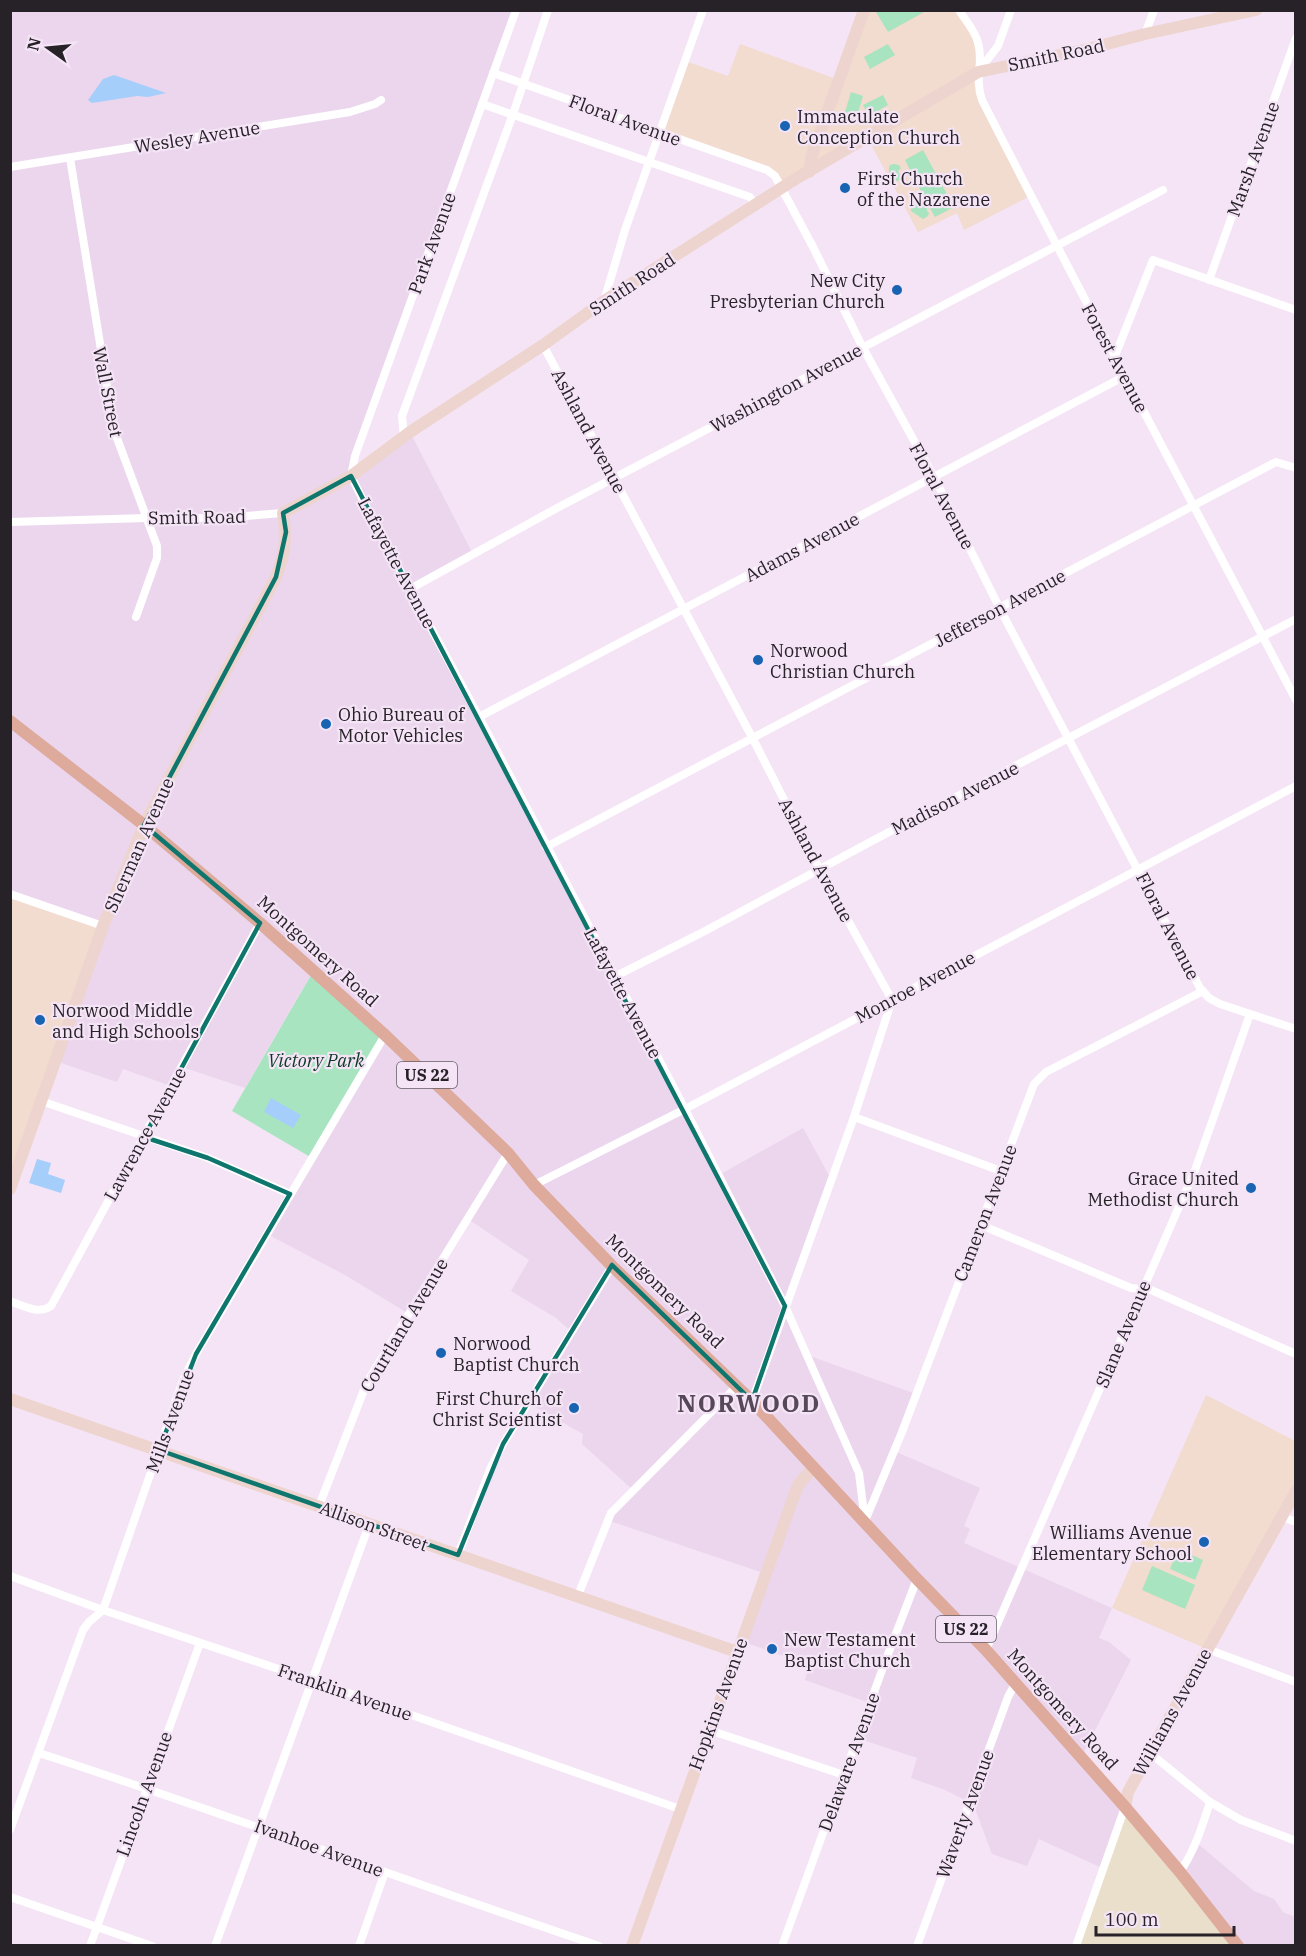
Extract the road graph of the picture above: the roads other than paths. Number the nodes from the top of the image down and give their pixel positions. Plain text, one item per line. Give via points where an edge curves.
1 (516, 10) edge
2 (548, 10) edge
3 (703, 10) edge
4 (864, 10) edge
5 (958, 10) edge
6 (1011, 10) edge
7 (1154, 10) edge
8 (1256, 10) edge
9 (1145, 34) junction
10 (1296, 38) edge
11 (978, 72) junction
12 (494, 73) junction
13 (523, 84) junction
14 (381, 100) dead end
15 (482, 104) junction
16 (513, 114) junction
17 (660, 133) junction
18 (70, 158) junction
19 (650, 162) junction
20 (10, 167) edge
21 (809, 172) junction
22 (782, 188) junction
23 (1163, 190) dead end
24 (755, 205) junction
25 (1056, 246) junction
26 (1209, 280) junction
27 (604, 301) junction
28 (1296, 310) edge
29 (543, 345) junction
30 (862, 346) junction
31 (1115, 356) junction
32 (1125, 376) junction
33 (404, 437) junction
34 (1296, 468) edge
35 (351, 476) junction
36 (934, 477) junction
37 (615, 479) junction
38 (1194, 506) junction
39 (283, 513) junction
40 (147, 518) junction
41 (10, 522) edge
42 (410, 589) junction
43 (1000, 609) junction
44 (684, 610) junction
45 (136, 617) dead end
46 (1296, 619) edge
47 (1262, 637) junction
48 (1296, 700) edge
49 (479, 717) junction
50 (10, 721) edge
51 (1069, 739) junction
52 (753, 740) junction
53 (1296, 786) edge
54 (144, 825) junction
55 (546, 847) junction
56 (1138, 868) junction
57 (820, 870) junction
58 (10, 894) edge
59 (260, 923) junction
60 (104, 926) junction
61 (614, 977) junction
62 (1203, 992) junction
63 (892, 1000) junction
64 (1250, 1014) junction
65 (1296, 1029) edge
66 (385, 1035) junction
67 (41, 1101) junction
68 (685, 1109) junction
69 (854, 1117) junction
70 (144, 1137) junction
71 (508, 1153) junction
72 (1001, 1171) junction
73 (534, 1185) junction
74 (10, 1189) edge
75 (290, 1194) junction
76 (981, 1225) junction
77 (612, 1266) junction
78 (1141, 1290) junction
79 (10, 1301) edge
80 (785, 1306) junction
81 (1296, 1354) edge
82 (737, 1386) junction
83 (10, 1399) edge
84 (752, 1401) junction
85 (159, 1450) junction
86 (814, 1467) junction
87 (1296, 1491) edge
88 (319, 1506) junction
89 (1280, 1516) junction
90 (865, 1522) junction
91 (1296, 1522) edge
92 (369, 1525) junction
93 (458, 1555) junction
94 (10, 1576) edge
95 (917, 1579) junction
96 (577, 1598) junction
97 (102, 1610) junction
98 (200, 1643) junction
99 (1207, 1649) junction
100 (986, 1650) junction
101 (737, 1652) junction
102 (312, 1681) junction
103 (1296, 1682) edge
104 (1015, 1684) junction
105 (709, 1731) junction
106 (39, 1752) junction
107 (1150, 1753) junction
108 (844, 1775) junction
109 (146, 1788) junction
110 (1210, 1802) junction
111 (1125, 1807) junction
112 (680, 1809) junction
113 (258, 1826) junction
114 (10, 1830) edge
115 (1296, 1841) edge
116 (386, 1872) junction
117 (1180, 1872) junction
118 (10, 1897) edge
119 (97, 1927) junction
120 (90, 1946) edge
121 (152, 1946) edge
122 (215, 1946) edge
123 (359, 1946) edge
124 (599, 1946) edge
125 (632, 1946) edge
126 (782, 1946) edge
127 (917, 1946) edge
128 (1076, 1946) edge
129 (1238, 1946) edge

1 - 12 street, Park Avenue
2 - 13 street, Park Avenue
3 - 17 street
4 - 21 street
5 - 11 street, Forest Avenue via 978,41
6 - 11 street via 998,46
7 - 9 street
8 - 9 street, Smith Road
9 - 11 street, Smith Road
10 - 26 street, Marsh Avenue
11 - 21 street, Smith Road
11 - 25 street, Forest Avenue via 982,100
12 - 13 street, Floral Avenue
12 - 15 street, Park Avenue
13 - 16 street, Park Avenue
13 - 17 street, Floral Avenue
14 - 18 street, Wesley Avenue via 350,112
15 - 16 street, Floral Avenue
15 - 35 street, Park Avenue
16 - 19 street, Floral Avenue
16 - 33 street, Park Avenue via 402,416
17 - 19 street
17 - 22 street, Floral Avenue via 767,170
18 - 20 street, Wesley Avenue
18 - 40 street, Wall Street via 114,430
19 - 24 street, Floral Avenue via 750,197
19 - 27 street
21 - 22 street, Smith Road
22 - 24 street, Smith Road
22 - 30 street, Floral Avenue
23 - 25 street, Washington Avenue
24 - 27 street, Smith Road
25 - 30 street, Washington Avenue
25 - 31 street, Forest Avenue
26 - 28 street
26 - 31 street via 1154,260
27 - 29 street, Smith Road
29 - 33 street, Smith Road
29 - 37 street, Ashland Avenue
30 - 36 street, Floral Avenue
30 - 37 street, Washington Avenue
31 - 32 street, Forest Avenue
32 - 36 street, Adams Avenue
32 - 38 street, Forest Avenue
33 - 35 street, Smith Road
34 - 38 street, Jefferson Avenue via 1276,462
35 - 39 street, Smith Road
35 - 42 street, Lafayette Avenue
36 - 43 street, Floral Avenue
36 - 44 street, Adams Avenue
37 - 42 street, Washington Avenue
37 - 44 street, Ashland Avenue
38 - 43 street, Jefferson Avenue
38 - 47 street, Forest Avenue
39 - 40 street, Smith Road
39 - 54 street, Sherman Avenue via 284,558 276,577
40 - 41 street, Smith Road
40 - 45 street, Wall Street via 157,558
42 - 49 street, Lafayette Avenue
43 - 51 street, Floral Avenue
43 - 52 street, Jefferson Avenue
44 - 49 street, Adams Avenue
44 - 52 street, Ashland Avenue
46 - 47 street, Madison Avenue
47 - 48 street, Forest Avenue
47 - 51 street, Madison Avenue
49 - 55 street, Lafayette Avenue
50 - 54 main road, Montgomery Road / US 22
51 - 56 street, Floral Avenue
51 - 57 street, Madison Avenue
52 - 55 street, Jefferson Avenue
52 - 57 street, Ashland Avenue
53 - 56 street, Monroe Avenue
54 - 59 main road, Montgomery Road / US 22
54 - 60 street, Sherman Avenue
55 - 61 street, Lafayette Avenue
56 - 62 street, Floral Avenue
56 - 63 street, Monroe Avenue
57 - 61 street, Madison Avenue
57 - 63 street, Ashland Avenue
58 - 60 street
59 - 66 main road, Montgomery Road / US 22
59 - 70 street, Lawrence Avenue
60 - 67 street, Sherman Avenue
61 - 68 street, Lafayette Avenue
62 - 64 street, Floral Avenue via 1220,1004
62 - 72 street, Cameron Avenue via 1039,1077
63 - 68 street, Monroe Avenue
63 - 69 street
64 - 65 street, Floral Avenue
64 - 78 street, Slane Avenue via 1194,1170
66 - 71 main road, Montgomery Road / US 22
66 - 75 street, Mills Avenue
67 - 70 street
67 - 74 street, Sherman Avenue
68 - 73 street, Monroe Avenue
68 - 80 street, Lafayette Avenue
69 - 72 street
69 - 80 street
70 - 75 street via 208,1158
70 - 79 street, Lawrence Avenue via 51,1306 39,1311
71 - 73 main road, Montgomery Road / US 22
71 - 88 street, Courtland Avenue via 367,1383
72 - 76 street, Cameron Avenue
73 - 77 main road, Montgomery Road / US 22
75 - 85 street, Mills Avenue via 196,1354
76 - 78 street
76 - 90 street, Cameron Avenue
77 - 82 main road, Montgomery Road / US 22
77 - 93 street via 503,1444
78 - 81 street via 1151,1290
78 - 100 street, Slane Avenue
80 - 84 street
80 - 90 street, Lafayette Avenue via 859,1473
82 - 84 main road, Montgomery Road / US 22
82 - 96 street via 611,1513
83 - 85 street, Allison Street
84 - 86 main road, Montgomery Road / US 22
85 - 88 street, Allison Street
85 - 97 street, Mills Avenue
86 - 90 main road, Montgomery Road / US 22
86 - 101 street, Hopkins Avenue via 798,1485
87 - 89 street, Williams Avenue
88 - 92 street, Allison Street
89 - 91 street
89 - 99 street, Williams Avenue
90 - 95 main road, Montgomery Road / US 22
92 - 93 street, Allison Street
92 - 102 street
93 - 96 street, Allison Street
94 - 97 street, Franklin Avenue
95 - 100 main road, Montgomery Road / US 22
95 - 108 street, Delaware Avenue
96 - 101 street, Allison Street
97 - 98 street, Franklin Avenue
97 - 106 street, Mills Avenue via 83,1630
98 - 102 street, Franklin Avenue
98 - 109 street, Lincoln Avenue
99 - 103 street
99 - 107 street, Williams Avenue
100 - 104 main road, Montgomery Road / US 22
101 - 105 street, Hopkins Avenue
102 - 112 street, Franklin Avenue
102 - 113 street
104 - 111 main road, Montgomery Road / US 22
104 - 127 street, Waverly Avenue
105 - 108 street
105 - 112 street, Hopkins Avenue
106 - 109 street, Ivanhoe Avenue
106 - 114 street, Mills Avenue
107 - 110 street
107 - 111 street, Williams Avenue via 1128,1792
108 - 126 street, Delaware Avenue
109 - 113 street, Ivanhoe Avenue
109 - 119 street, Lincoln Avenue
110 - 115 street via 1241,1820
110 - 117 street via 1197,1843
111 - 117 main road, Montgomery Road / US 22
111 - 128 street, Williams Avenue
112 - 125 street, Hopkins Avenue
113 - 116 street, Ivanhoe Avenue
113 - 122 street
116 - 123 street
116 - 124 street, Ivanhoe Avenue
117 - 129 main road, Montgomery Road / US 22
118 - 119 street
119 - 120 street, Lincoln Avenue
119 - 121 street

